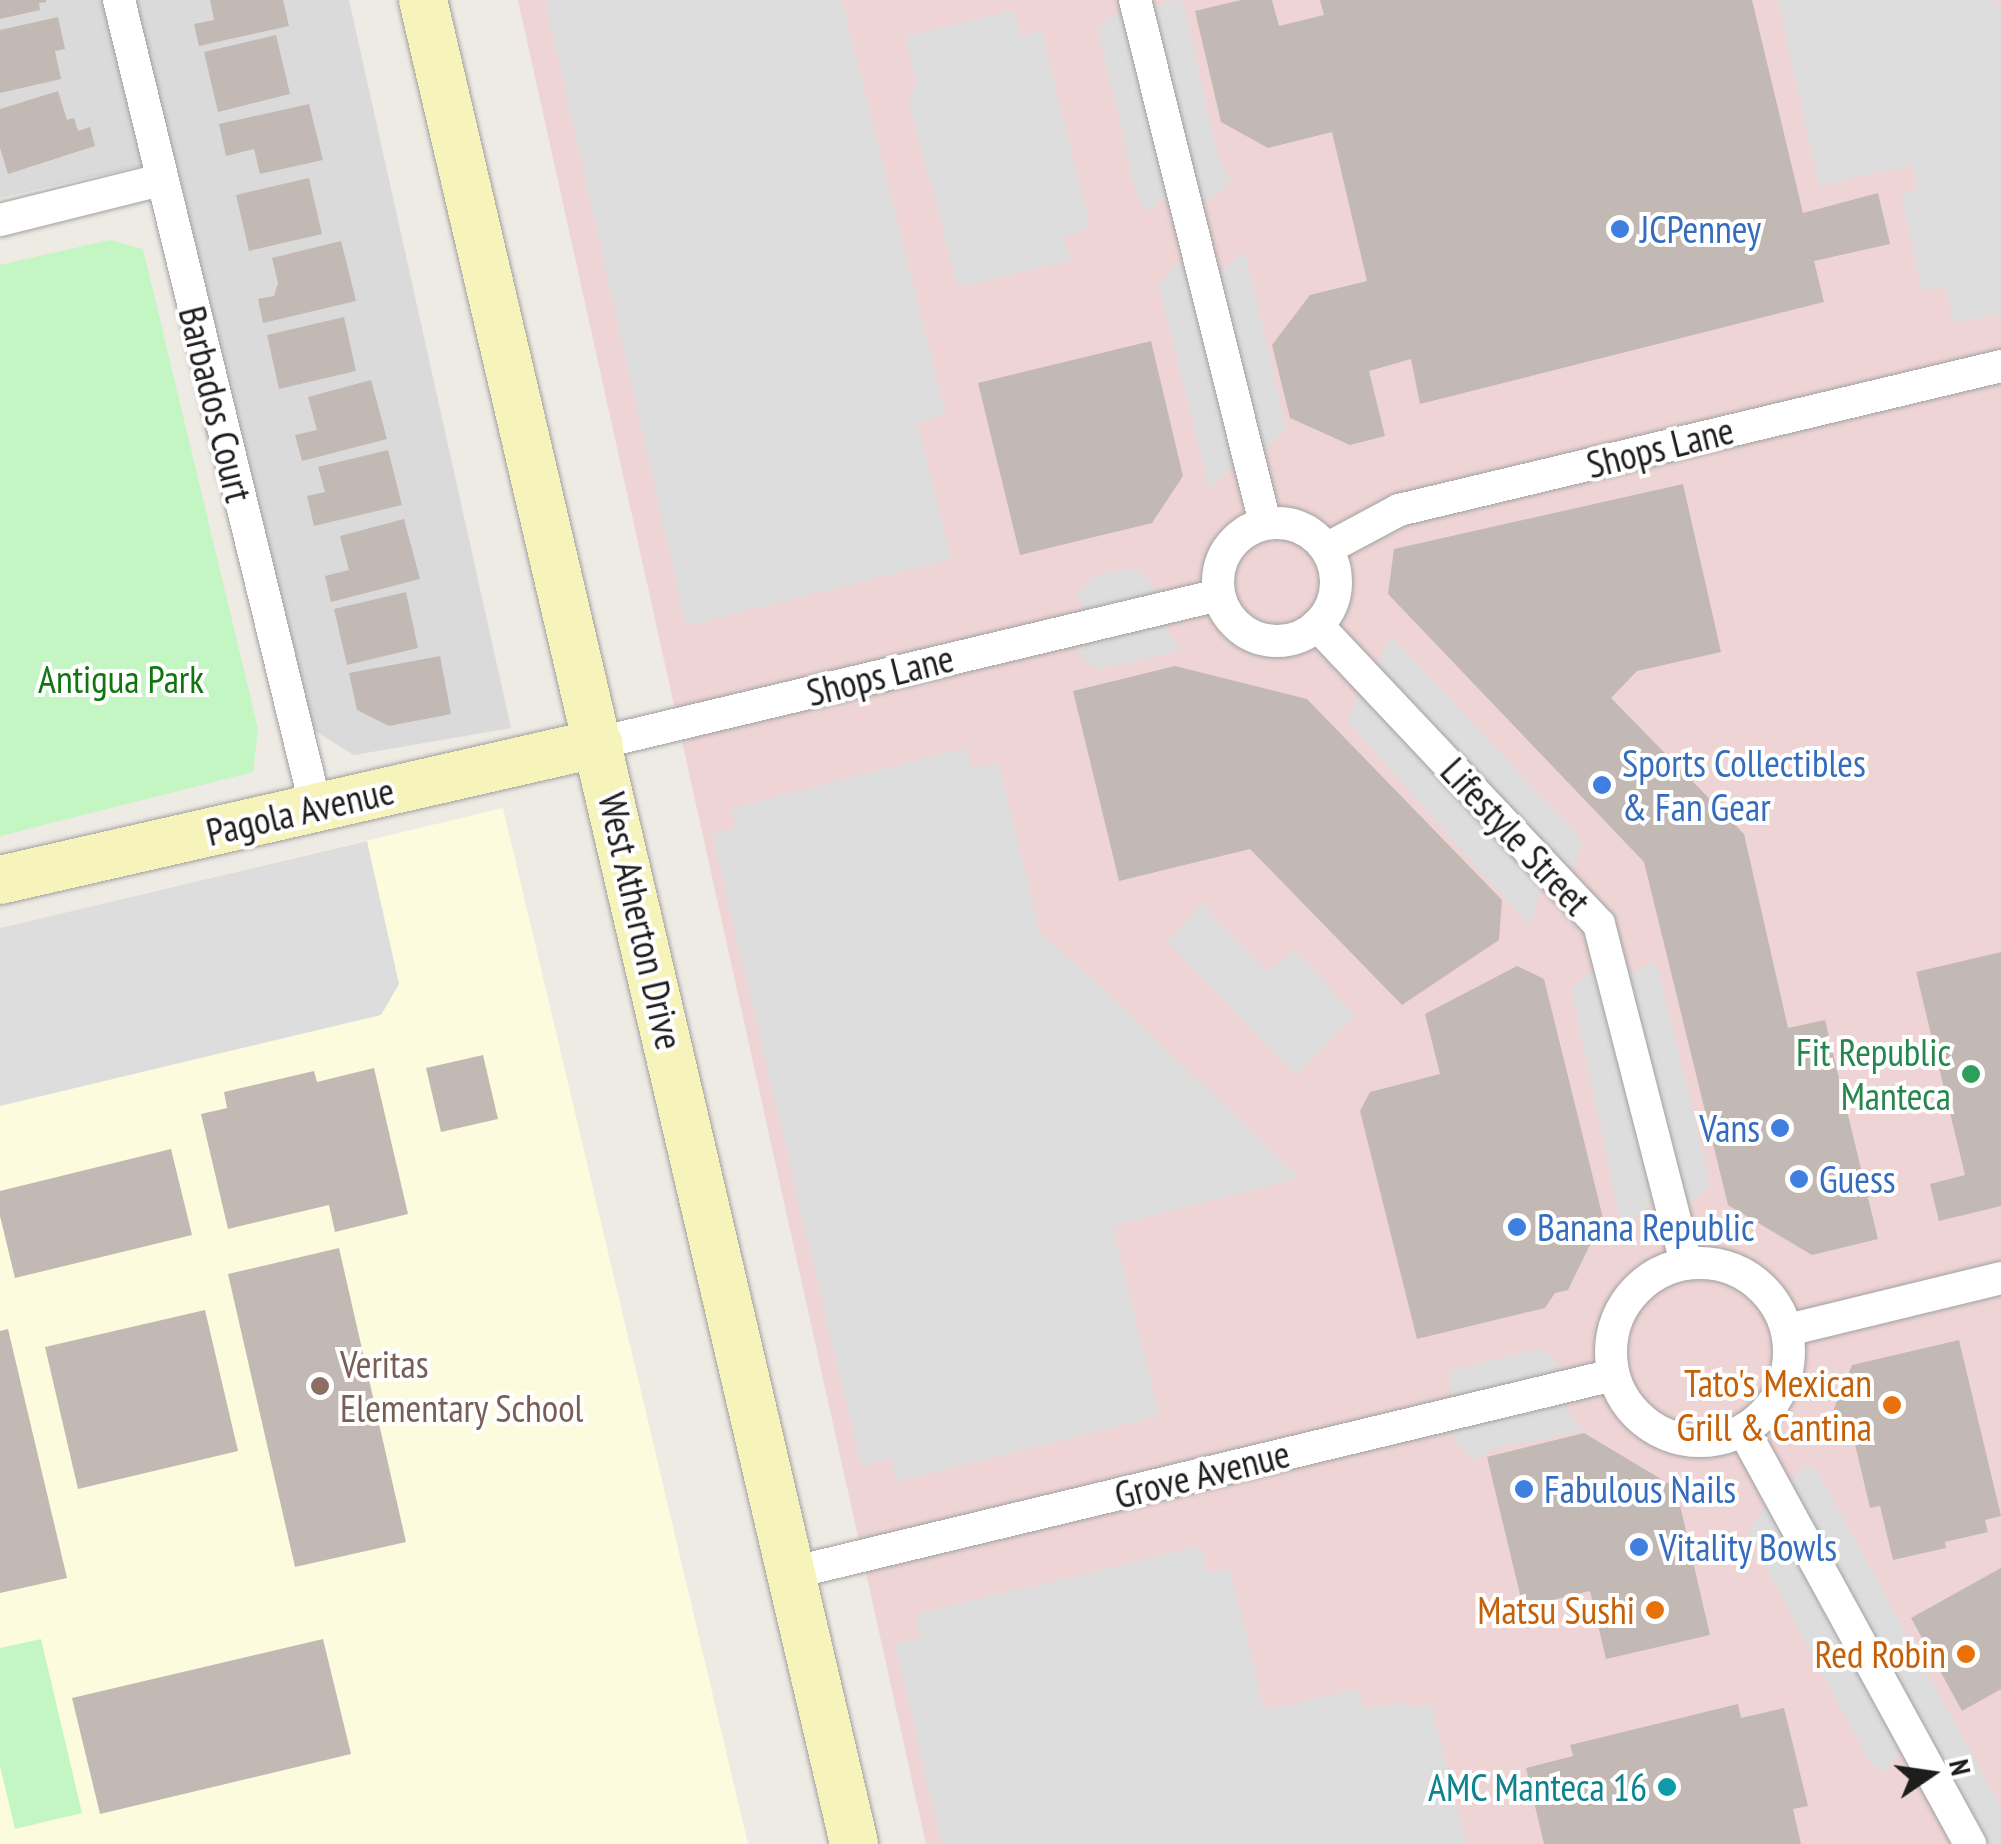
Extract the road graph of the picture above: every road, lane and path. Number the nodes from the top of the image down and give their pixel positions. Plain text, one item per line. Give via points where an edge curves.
1 (119, 0) edge
2 (423, 0) edge
3 (1135, 0) edge
4 (160, 180) junction
5 (0, 220) edge
6 (2001, 366) edge
7 (1265, 524) junction
8 (1326, 549) junction
9 (1220, 595) junction
10 (1317, 625) junction
11 (599, 742) junction
12 (316, 808) junction
13 (0, 880) edge
14 (1686, 1262) junction
15 (2001, 1278) edge
16 (1788, 1330) junction
17 (1613, 1375) junction
18 (1744, 1430) junction
19 (791, 1574) junction
20 (854, 1844) edge
21 (1970, 1844) edge

1 - 4 street, Barbados Court
2 - 11 street, West Atherton Drive
3 - 7 street
4 - 5 street
4 - 12 street, Barbados Court
6 - 8 street, Shops Lane via 1399,510
7 - 8 street via 1294,524
7 - 9 street via 1242,532 1229,546 1220,562
8 - 10 street via 1337,579 1334,599
9 - 10 street via 1228,616 1258,638 1294,639
9 - 11 street, Shops Lane
10 - 14 street, Lifestyle Street via 1599,924
11 - 12 street, Pagola Avenue
11 - 19 street, West Atherton Drive
12 - 13 street, Pagola Avenue
14 - 16 street via 1725,1264 1753,1278
14 - 17 street via 1656,1272 1628,1298 1614,1326
15 - 16 street
16 - 18 street via 1786,1380 1769,1411
17 - 18 street via 1626,1404 1671,1437 1702,1442
17 - 19 street, Grove Avenue
18 - 21 street
19 - 20 street, West Atherton Drive

